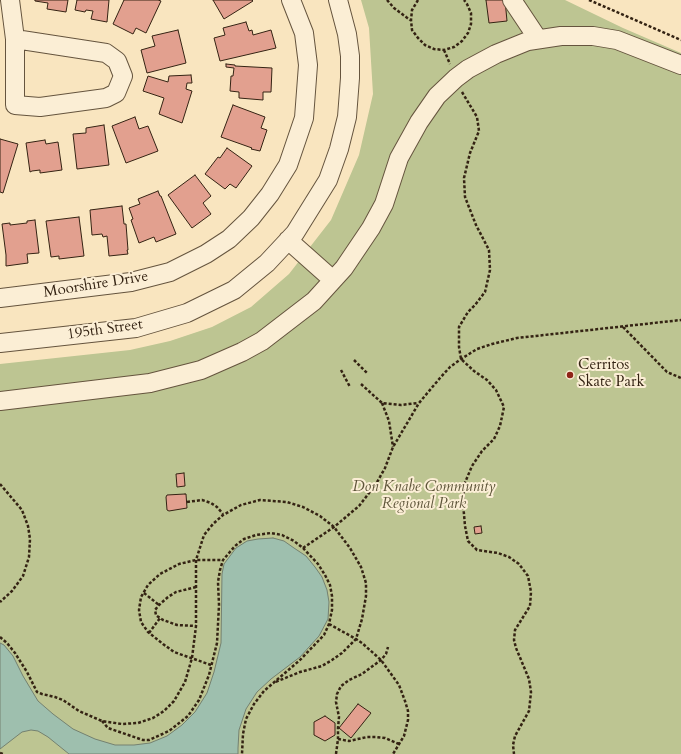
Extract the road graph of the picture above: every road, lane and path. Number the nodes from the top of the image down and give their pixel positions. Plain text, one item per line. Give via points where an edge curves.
1 (10, 0) edge
2 (291, 0) edge
3 (338, 0) edge
4 (386, 0) edge
5 (418, 0) edge
6 (464, 0) edge
7 (512, 0) edge
8 (589, 0) edge
9 (410, 20) junction
10 (15, 38) junction
11 (538, 39) junction
12 (681, 40) edge
13 (444, 50) junction
14 (681, 66) edge
15 (456, 78) junction
16 (288, 240) junction
17 (333, 280) junction
18 (0, 298) edge
19 (681, 320) edge
20 (623, 327) junction
21 (0, 343) edge
22 (461, 359) junction
23 (354, 360) dead end
24 (341, 370) dead end
25 (367, 373) dead end
26 (681, 378) edge
27 (361, 384) dead end
28 (350, 387) dead end
29 (0, 402) edge
30 (382, 403) junction
31 (419, 403) junction
32 (393, 447) junction
33 (0, 484) edge
34 (187, 502) dead end
35 (223, 515) junction
36 (334, 528) junction
37 (303, 548) junction
38 (196, 560) junction
39 (223, 560) junction
40 (196, 587) junction
41 (144, 593) junction
42 (0, 602) edge
43 (159, 605) junction
44 (160, 618) junction
45 (329, 624) junction
46 (196, 626) junction
47 (149, 633) junction
48 (0, 637) edge
49 (356, 639) junction
50 (388, 647) dead end
51 (192, 658) junction
52 (381, 660) junction
53 (211, 665) junction
54 (273, 683) junction
55 (102, 722) junction
56 (338, 739) junction
57 (399, 744) junction
58 (242, 754) edge
59 (336, 754) edge
60 (393, 754) edge
61 (514, 754) edge

1 - 10 street
2 - 18 street, Moorshire Drive via 304,33 308,65 304,118 288,165 251,218 229,239 170,272 131,282
3 - 16 street, 195th Street via 350,56 347,116 328,180
4 - 9 path
5 - 9 path
6 - 13 path via 471,13 468,33 454,47
7 - 11 street
8 - 12 path
9 - 13 path via 412,30 425,45
10 - 10 street via 15,105 40,107 106,98 116,94 123,76 117,61 106,53
11 - 14 street via 593,36 618,40
11 - 15 street via 496,54
13 - 15 path
15 - 17 street via 436,96 419,122 399,158 384,204 371,228
15 - 22 path via 477,118 479,131 464,178 465,197 489,250 490,270 485,292 459,327
16 - 17 street
16 - 21 street, 195th Street via 267,263 234,290 187,313 136,328
17 - 29 street via 314,301 262,341 201,370 150,383
19 - 20 path
20 - 22 path via 517,338 477,349
20 - 26 path via 667,372
22 - 31 path
22 - 61 path via 496,390 504,407 494,440 482,451 464,485 463,503 468,541 477,550 498,552 520,564 528,576 531,592 530,606 515,630 516,648 529,679 531,692 529,711 515,736
23 - 25 path
24 - 28 path
27 - 30 path
30 - 31 path via 401,406
30 - 32 path via 389,421
31 - 32 path
32 - 36 path via 376,484 359,506
33 - 42 path via 22,510 30,539 29,557 23,576
34 - 35 path via 202,500 211,503
35 - 36 path via 241,505 260,500 287,502 320,516
35 - 38 path via 204,535
36 - 37 path
36 - 49 path via 350,548 366,583 362,619
37 - 39 path via 282,535 256,534 234,546
37 - 45 path via 318,564 330,585 332,610
38 - 39 path
38 - 40 path
38 - 41 path via 179,564 160,574 148,585
39 - 53 path via 218,582 217,643
40 - 43 path via 176,592
40 - 46 path
41 - 43 path
41 - 47 path via 139,610 141,622
43 - 44 path via 155,610
44 - 46 path via 177,625
44 - 47 path
45 - 49 path
45 - 54 path via 324,636 313,648
46 - 51 path
47 - 51 path via 174,652
48 - 55 path via 15,653 37,692 63,700
49 - 52 path
49 - 54 path via 342,654 322,666
50 - 52 path
51 - 53 path
51 - 55 path via 185,682 164,712 138,723
52 - 56 path via 341,686 336,702 339,717
52 - 57 path via 399,686 408,711 404,736
53 - 55 path via 199,700 188,716 169,731 143,740 108,728
54 - 58 path via 254,704 246,719
56 - 57 path via 349,741 376,737
56 - 59 path
57 - 60 path

